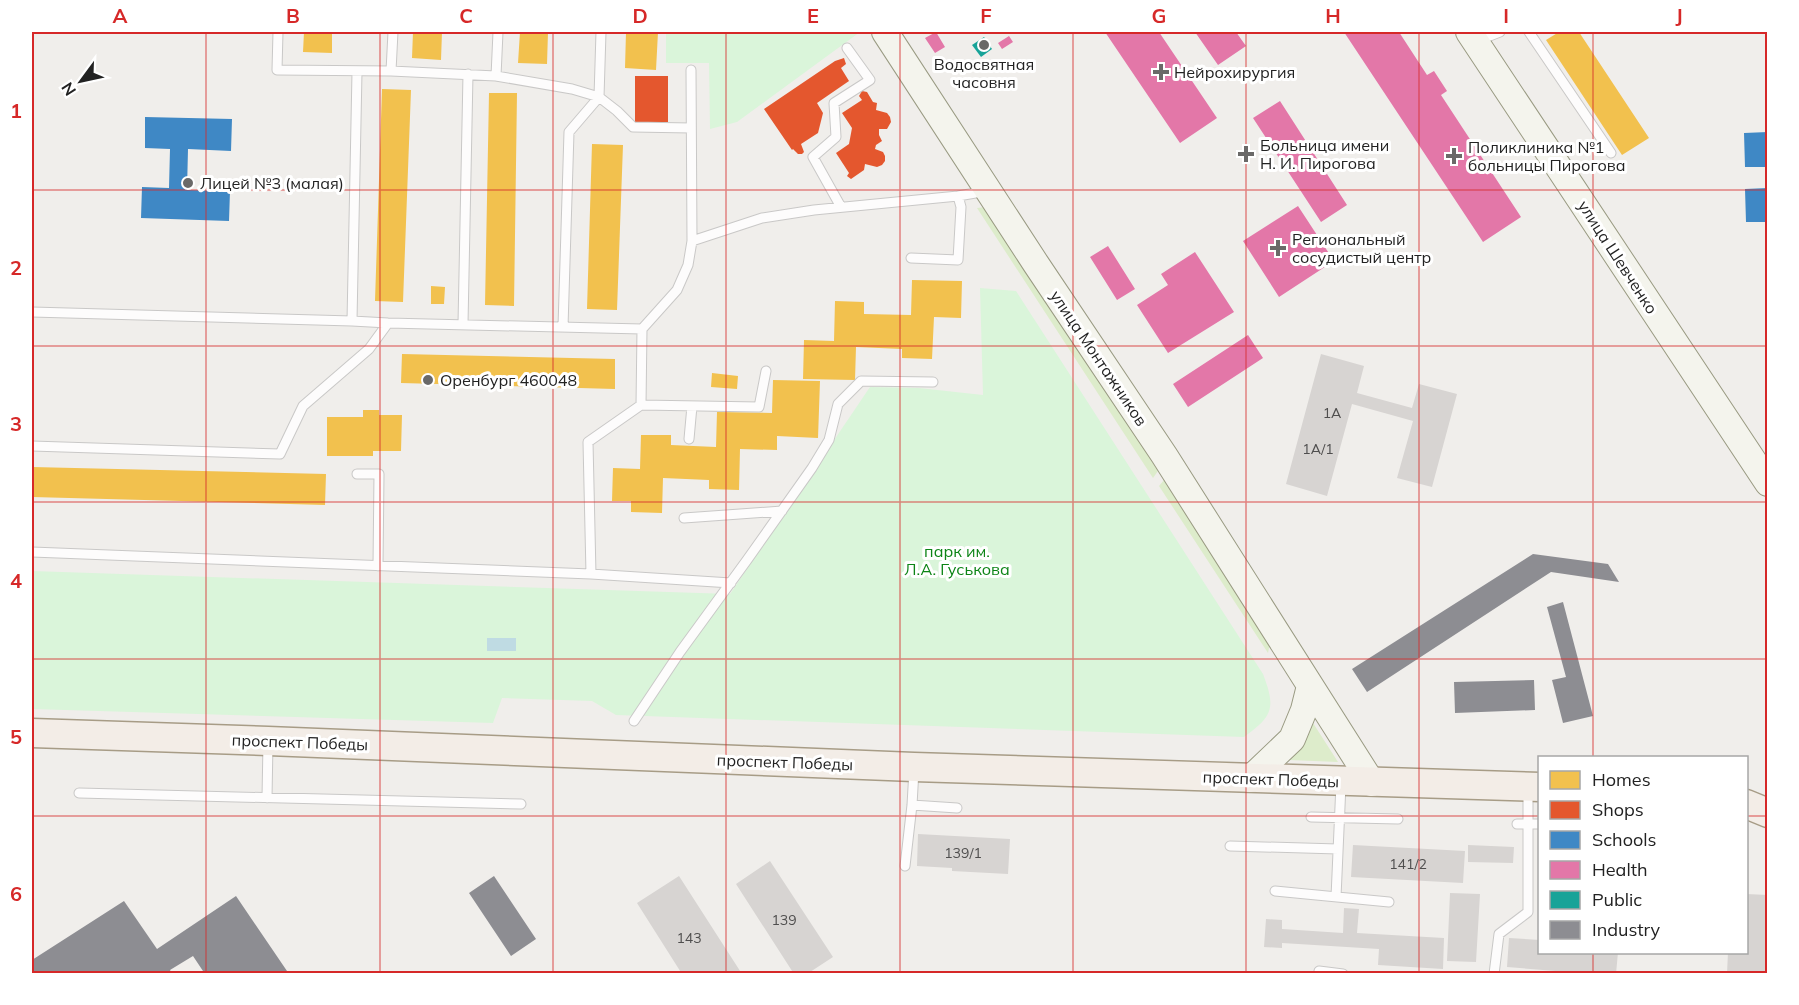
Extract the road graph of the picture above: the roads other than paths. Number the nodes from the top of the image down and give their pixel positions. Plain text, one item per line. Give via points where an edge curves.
1 (278, 32) edge
2 (393, 32) edge
3 (498, 32) edge
4 (601, 32) edge
5 (885, 32) edge
6 (1500, 32) edge
7 (1529, 32) edge
8 (1472, 37) edge
9 (848, 48) dead end
10 (691, 70) dead end
11 (392, 71) junction
12 (357, 72) junction
13 (468, 74) junction
14 (496, 76) junction
15 (599, 97) junction
16 (691, 128) junction
17 (1611, 153) dead end
18 (989, 191) junction
19 (958, 196) junction
20 (841, 207) junction
21 (692, 241) junction
22 (910, 258) dead end
23 (32, 312) edge
24 (352, 321) junction
25 (388, 323) junction
26 (463, 324) junction
27 (563, 327) junction
28 (642, 329) junction
29 (766, 371) dead end
30 (933, 382) dead end
31 (641, 405) junction
32 (692, 406) junction
33 (689, 439) dead end
34 (32, 446) edge
35 (357, 474) dead end
36 (1767, 483) edge
37 (782, 511) junction
38 (684, 518) dead end
39 (32, 552) edge
40 (378, 566) junction
41 (591, 574) junction
42 (731, 583) junction
43 (1310, 686) junction
44 (634, 721) dead end
45 (32, 733) edge
46 (268, 741) junction
47 (914, 767) junction
48 (1250, 779) junction
49 (1341, 781) junction
50 (1372, 783) junction
51 (1534, 787) edge
52 (79, 793) dead end
53 (267, 798) junction
54 (1748, 798) edge
55 (1767, 799) edge
56 (521, 804) dead end
57 (912, 805) junction
58 (1748, 805) edge
59 (957, 808) dead end
60 (1767, 813) edge
61 (1311, 817) dead end
62 (1339, 819) junction
63 (1398, 819) dead end
64 (1517, 824) dead end
65 (1528, 824) junction
66 (1538, 824) edge
67 (1230, 846) dead end
68 (1338, 849) junction
69 (904, 866) dead end
70 (1275, 891) dead end
71 (1336, 897) junction
72 (1389, 902) dead end
73 (1528, 912) junction
74 (1538, 912) edge
75 (1318, 971) dead end
76 (1343, 974) edge
77 (1494, 974) edge

1 - 12 lane via 277,70
2 - 11 lane
3 - 14 lane
4 - 15 lane
5 - 18 main road, улица Монтажников
6 - 8 lane
7 - 17 lane
8 - 36 main road, улица Шевченко
9 - 20 lane via 870,80 834,103 836,137 813,157
10 - 16 lane
11 - 12 lane
11 - 13 lane
12 - 24 lane
13 - 14 lane
13 - 26 lane
14 - 15 lane
15 - 16 lane via 633,127
15 - 27 lane via 569,132
16 - 21 lane
18 - 19 lane
18 - 43 main road, улица Монтажников via 1164,455
19 - 20 lane
19 - 22 lane via 958,260
20 - 21 lane via 762,218
21 - 28 lane via 688,266 677,290
23 - 24 lane
24 - 25 lane
25 - 26 lane
25 - 34 lane via 369,349 303,406 280,454
26 - 27 lane
27 - 28 lane
28 - 31 lane
29 - 32 lane via 759,407
30 - 37 lane via 861,381 838,404 829,440
31 - 32 lane
31 - 41 lane via 588,442
32 - 33 lane
35 - 40 lane via 379,474
37 - 38 lane
37 - 42 lane
39 - 40 lane
40 - 41 lane
41 - 42 lane
42 - 44 lane
43 - 48 main road via 1292,739
43 - 50 main road, улица Монтажников
45 - 46 main road, проспект Победы
46 - 47 main road, проспект Победы
46 - 53 lane
47 - 48 main road, проспект Победы
47 - 57 lane
48 - 49 main road, проспект Победы
49 - 50 main road, проспект Победы
49 - 62 lane
50 - 51 main road, проспект Победы
51 - 65 lane
52 - 53 lane
53 - 56 lane
54 - 55 main road
57 - 59 lane
57 - 69 lane
58 - 60 main road
61 - 62 lane
62 - 63 lane
62 - 68 lane
64 - 65 lane
65 - 66 lane
65 - 73 lane
67 - 68 lane
68 - 71 lane
70 - 71 lane
71 - 72 lane
73 - 74 lane
73 - 77 lane via 1499,934
75 - 76 lane

